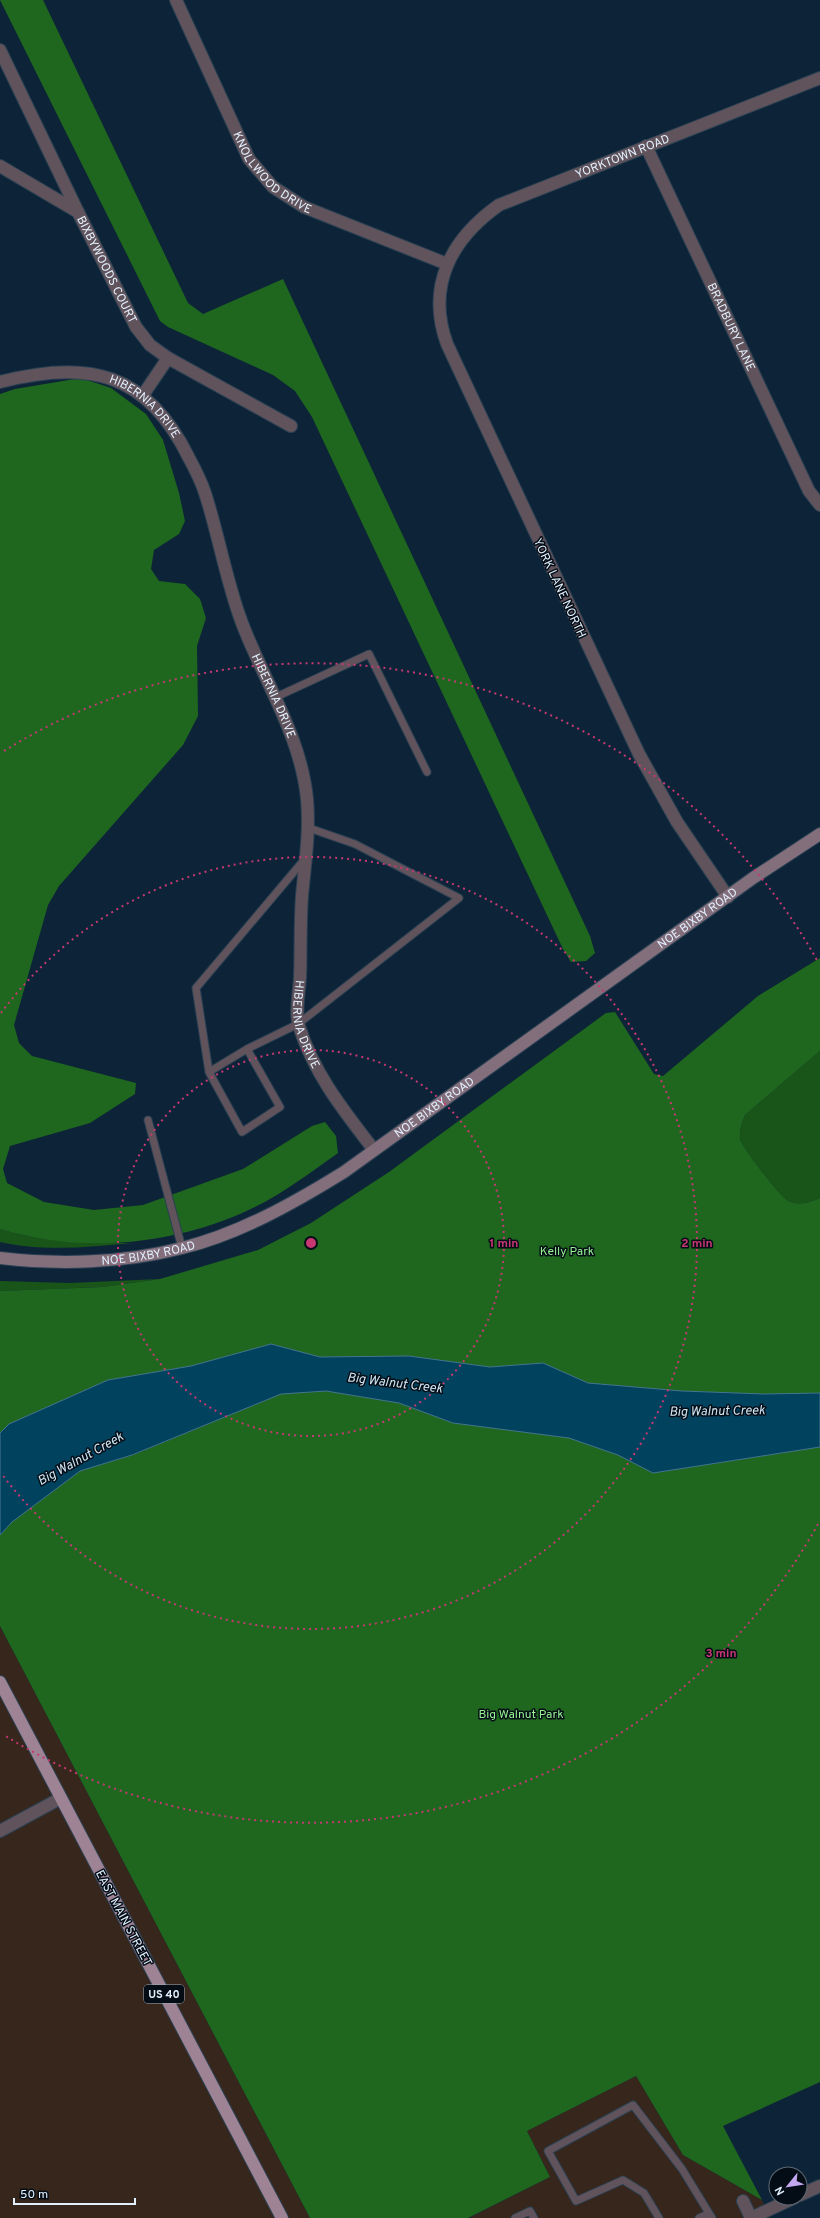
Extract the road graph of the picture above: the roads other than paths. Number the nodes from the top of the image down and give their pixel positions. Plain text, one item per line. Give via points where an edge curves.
1 (176, 0) edge
2 (0, 50) edge
3 (820, 78) edge
4 (646, 146) junction
5 (0, 166) edge
6 (78, 212) junction
7 (447, 264) junction
8 (168, 358) junction
9 (0, 382) edge
10 (143, 395) junction
11 (291, 426) dead end
12 (820, 505) edge
13 (276, 697) junction
14 (427, 772) dead end
15 (309, 828) junction
16 (820, 834) edge
17 (307, 857) junction
18 (728, 897) junction
19 (298, 1024) junction
20 (247, 1049) junction
21 (209, 1072) junction
22 (148, 1120) dead end
23 (374, 1150) junction
24 (182, 1248) junction
25 (0, 1258) edge
26 (0, 1682) edge
27 (61, 1798) junction
28 (0, 1831) edge
29 (820, 2186) edge
30 (808, 2191) edge
31 (743, 2201) dead end
32 (777, 2206) edge
33 (710, 2216) edge
34 (282, 2218) edge
35 (515, 2218) edge
36 (534, 2218) edge
37 (659, 2218) edge
38 (699, 2218) edge
39 (751, 2218) edge

1 - 7 street, KNOLLWOOD DRIVE via 249,160 273,187 304,207
2 - 6 street
3 - 4 street, YORKTOWN ROAD
4 - 7 street, YORKTOWN ROAD via 499,205 472,228
4 - 12 street, BRADBURY LANE via 809,491
5 - 6 street, BIXBYWOODS COURT
6 - 8 street, BIXBYWOODS COURT via 136,326 150,345
7 - 18 street, YORK LANE NORTH via 438,304 441,330 446,344 639,754 677,822
8 - 10 street
8 - 11 street, BIXBYWOODS COURT
9 - 10 street, HIBERNIA DRIVE via 52,372 84,372 102,375
10 - 13 street, HIBERNIA DRIVE via 157,408 182,444 205,492 242,624
13 - 14 lane via 369,654
13 - 15 street, HIBERNIA DRIVE via 302,768
15 - 17 street, HIBERNIA DRIVE
15 - 19 lane via 355,844 459,898
16 - 18 street, NOE BIXBY ROAD
17 - 19 street, HIBERNIA DRIVE via 302,896
17 - 21 lane via 196,988
18 - 23 street, NOE BIXBY ROAD
19 - 20 lane
19 - 23 street, HIBERNIA DRIVE via 324,1083
20 - 21 lane
20 - 21 lane via 280,1107 242,1132
22 - 24 lane
23 - 24 street, NOE BIXBY ROAD via 324,1184 273,1212
24 - 25 street, NOE BIXBY ROAD via 155,1254 88,1261 50,1262
26 - 27 main road, EAST MAIN STREET / US 40
27 - 28 street
27 - 34 main road, EAST MAIN STREET / US 40
29 - 30 street
31 - 39 street
32 - 39 street
33 - 37 lane via 682,2168 634,2105 548,2151 576,2201 623,2180 644,2193
33 - 38 lane
35 - 36 lane via 530,2211

